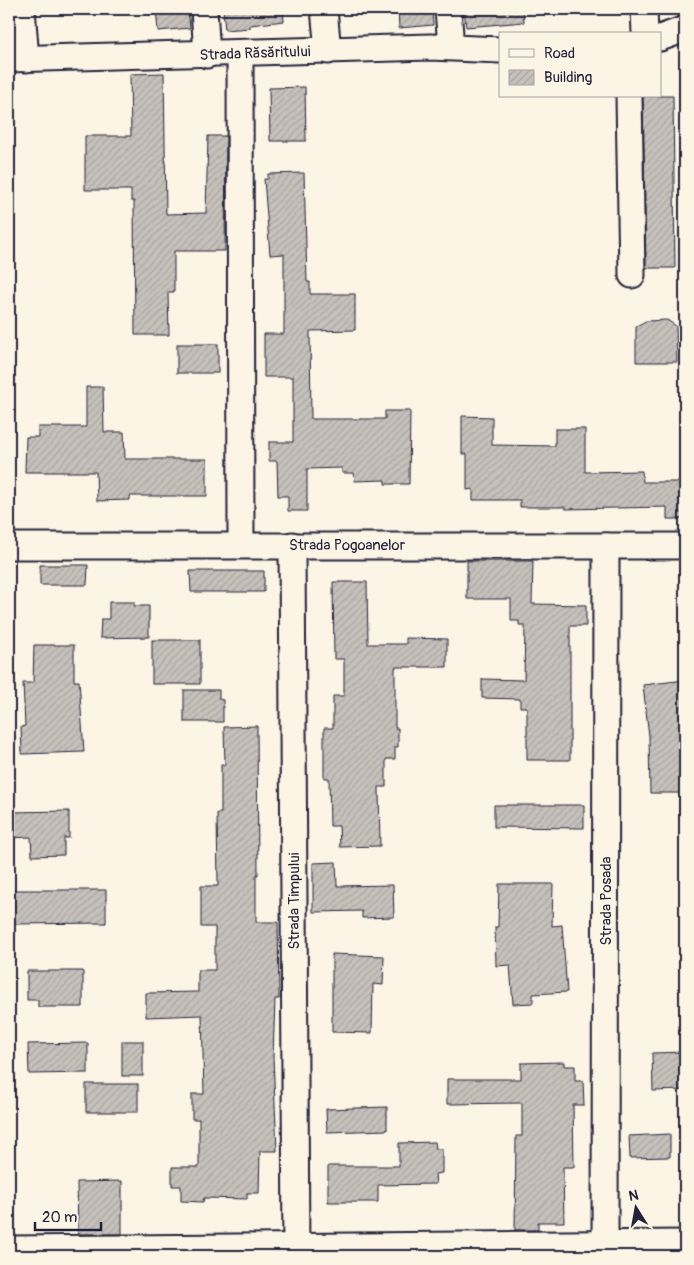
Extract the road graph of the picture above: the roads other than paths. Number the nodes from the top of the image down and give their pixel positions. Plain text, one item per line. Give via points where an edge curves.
1 (22, 9) edge
2 (204, 9) edge
3 (324, 9) edge
4 (448, 9) edge
5 (644, 9) edge
6 (685, 29) edge
7 (645, 32) edge
8 (662, 37) edge
9 (451, 47) junction
10 (328, 50) junction
11 (499, 50) edge
12 (240, 54) junction
13 (207, 55) junction
14 (17, 59) edge
15 (629, 98) edge
16 (632, 275) dead end
17 (241, 545) junction
18 (292, 545) junction
19 (9, 546) edge
20 (606, 546) junction
21 (685, 546) edge
22 (685, 1243) edge
23 (9, 1249) edge
24 (605, 1250) edge
25 (296, 1251) edge

1 - 14 street
2 - 13 street
3 - 10 street
4 - 9 street
5 - 7 street
6 - 8 street
9 - 10 street, Strada Răsăritului
9 - 11 street, Strada Răsăritului
10 - 12 street, Strada Răsăritului
12 - 13 street, Strada Răsăritului
12 - 17 street
13 - 14 street, Strada Răsăritului
15 - 16 street
17 - 18 street, Strada Pogoanelor
17 - 19 street, Strada Pogoanelor
18 - 20 street, Strada Pogoanelor
18 - 25 street, Strada Timpului
20 - 21 street, Strada Pogoanelor
20 - 24 street, Strada Posada
22 - 24 street
23 - 25 street
24 - 25 street

